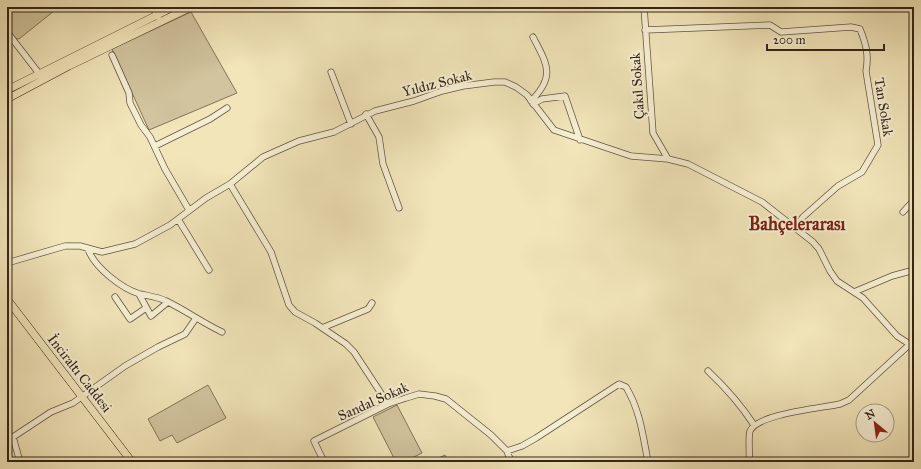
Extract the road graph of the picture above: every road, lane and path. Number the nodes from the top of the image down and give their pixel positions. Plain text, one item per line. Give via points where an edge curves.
1 (152, 7) edge
2 (173, 7) edge
3 (191, 7) edge
4 (644, 7) edge
5 (159, 18) junction
6 (645, 30) junction
7 (7, 32) edge
8 (533, 36) dead end
9 (112, 54) dead end
10 (331, 72) dead end
11 (41, 77) junction
12 (7, 90) edge
13 (7, 99) edge
14 (532, 102) junction
15 (227, 108) dead end
16 (366, 114) junction
17 (351, 124) junction
18 (580, 140) junction
19 (155, 146) junction
20 (668, 159) junction
21 (230, 184) junction
22 (914, 200) edge
23 (399, 208) dead end
24 (189, 210) junction
25 (903, 212) dead end
26 (178, 219) junction
27 (796, 227) junction
28 (88, 249) junction
29 (7, 263) edge
30 (209, 270) dead end
31 (914, 270) edge
32 (854, 292) junction
33 (139, 294) junction
34 (115, 297) dead end
35 (7, 299) edge
36 (168, 302) junction
37 (372, 303) dead end
38 (146, 308) junction
39 (196, 318) junction
40 (322, 328) junction
41 (222, 332) dead end
42 (912, 345) edge
43 (708, 371) dead end
44 (82, 397) junction
45 (388, 404) junction
46 (754, 425) junction
47 (13, 437) junction
48 (7, 444) edge
49 (507, 451) junction
50 (20, 462) edge
51 (132, 462) edge
52 (324, 462) edge
53 (511, 462) edge
54 (648, 462) edge
55 (749, 462) edge

1 - 5 street
2 - 5 main road
3 - 5 main road
4 - 6 street, Çakıl Sokak
5 - 11 main road
6 - 20 street, Çakıl Sokak via 653,133
6 - 27 street, Tan Sokak via 770,25 781,32 851,27 860,30 867,46 866,71 878,145 862,172 838,186 803,217
7 - 11 street
8 - 14 street via 546,62 547,78 542,90
9 - 19 street via 140,125
10 - 17 street
11 - 12 main road
11 - 13 main road
14 - 16 street, Yıldız Sokak via 516,87 505,82 494,82 442,91
14 - 18 street, Yıldız Sokak via 554,130
14 - 18 street via 566,96
15 - 19 street
16 - 17 street, Yıldız Sokak
16 - 23 street via 379,137 383,164
17 - 21 street, Yıldız Sokak via 334,132 299,141 263,157
18 - 20 street, Yıldız Sokak via 600,144 631,156
19 - 24 street
20 - 27 street, Yıldız Sokak via 688,164 749,195
21 - 24 street, Yıldız Sokak
21 - 40 street via 271,252 289,305 295,312
22 - 25 street
24 - 26 street, Yıldız Sokak
26 - 28 street, Yıldız Sokak via 135,244 102,252
26 - 30 street
27 - 32 street, Yıldız Sokak via 820,249 837,281
28 - 29 street, Yıldız Sokak via 73,245 65,246
28 - 33 street via 100,268
31 - 32 street
32 - 42 street, Yıldız Sokak via 870,305 897,336
33 - 36 street
33 - 38 street
34 - 38 street via 130,319
35 - 44 main road, İnciraltı Caddesi
36 - 38 street via 151,316
36 - 39 street
37 - 40 street via 368,309
39 - 41 street
39 - 44 street via 184,334 124,366
40 - 45 street via 354,352
42 - 46 street via 849,400 770,418
43 - 46 street via 743,407
44 - 47 street via 51,412
44 - 51 main road, İnciraltı Caddesi
45 - 49 street, Sandal Sokak via 419,394 446,399
45 - 52 street, Sandal Sokak via 314,441
46 - 55 street via 749,432
47 - 48 street
47 - 50 street
49 - 53 street, Sandal Sokak
49 - 54 street via 536,438 619,384 626,387 634,403 641,423

